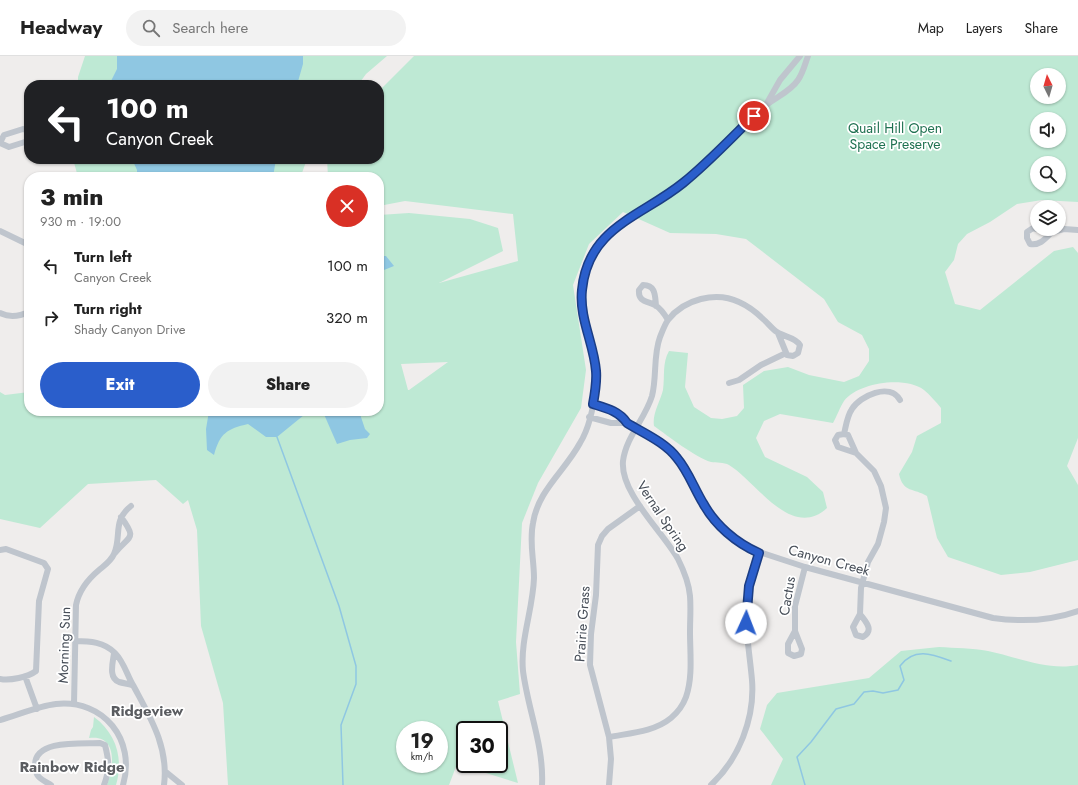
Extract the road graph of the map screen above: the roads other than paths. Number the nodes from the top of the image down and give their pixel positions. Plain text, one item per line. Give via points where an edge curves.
1 (800, 56) edge
2 (808, 56) edge
3 (765, 106) junction
4 (24, 130) edge
5 (24, 141) edge
6 (0, 143) edge
7 (1066, 229) edge
8 (1030, 230) edge
9 (1078, 230) edge
10 (0, 231) edge
11 (1047, 236) edge
12 (24, 243) edge
13 (656, 306) dead end
14 (0, 313) edge
15 (24, 314) edge
16 (668, 320) junction
17 (778, 333) junction
18 (786, 353) junction
19 (729, 383) dead end
20 (900, 400) dead end
21 (593, 404) junction
22 (616, 412) junction
23 (590, 417) junction
24 (612, 423) junction
25 (627, 423) junction
26 (636, 429) junction
27 (844, 434) junction
28 (856, 453) junction
29 (131, 506) dead end
30 (640, 506) junction
31 (120, 517) junction
32 (0, 550) edge
33 (759, 553) junction
34 (114, 554) junction
35 (805, 567) junction
36 (862, 582) junction
37 (1078, 611) edge
38 (860, 614) dead end
39 (795, 631) dead end
40 (75, 641) junction
41 (114, 652) junction
42 (25, 676) junction
43 (0, 679) edge
44 (132, 685) junction
45 (74, 704) junction
46 (36, 709) junction
47 (0, 720) edge
48 (609, 736) junction
49 (166, 772) junction
50 (51, 785) edge
51 (104, 785) edge
52 (123, 785) edge
53 (164, 785) edge
54 (182, 785) edge
55 (542, 785) edge
56 (609, 785) edge
57 (711, 785) edge

1 - 3 street via 780,80
2 - 3 street via 799,79
3 - 21 street via 684,182 615,228 595,249 588,263 582,292 582,304 596,370
4 - 6 street via 4,135
5 - 6 street via 9,147
7 - 9 street
8 - 11 street via 1027,238 1030,244 1036,245
10 - 12 street
13 - 16 street
14 - 15 street via 12,316
16 - 17 street via 688,304 717,296 747,306
16 - 26 street, Vernal Spring via 658,346 652,394 646,412
17 - 18 street
17 - 18 street via 800,345 800,351 796,355 790,356
18 - 19 street via 761,365 739,380
20 - 27 street via 893,392 886,391 859,401 852,409
21 - 22 street, Canyon Creek
21 - 23 street
22 - 24 street
22 - 25 street, Canyon Creek
23 - 24 street
23 - 55 street via 580,444 541,498 531,532 534,577 525,636 523,671 542,758
24 - 25 street
25 - 26 street, Canyon Creek
26 - 30 street, Vernal Spring via 623,463 626,483
26 - 33 street, Canyon Creek via 677,457 714,520 737,541
27 - 28 street via 848,435
27 - 28 street via 838,435 835,444 838,448
28 - 36 street via 868,463 878,479 886,508 878,544 868,562
29 - 31 street
30 - 48 street, Prairie Grass via 608,529 598,545 590,665
30 - 48 street, Vernal Spring via 678,559 686,576 690,596 690,680 686,698 672,718 660,726 646,730
31 - 34 street
31 - 34 street, Morning Sun via 130,533 129,539
32 - 42 street via 6,549 44,562 48,569 39,601 38,667 34,673
33 - 35 street, Canyon Creek
33 - 57 street via 749,586 746,613 752,681 750,715 744,736 732,759
34 - 40 street, Morning Sun via 81,588 76,605
35 - 36 street, Canyon Creek
35 - 39 street, Cactus via 795,606
36 - 37 street, Canyon Creek via 1012,621 1057,618
36 - 38 street
40 - 41 street via 93,641
40 - 45 street, Morning Sun
41 - 44 street via 121,659
41 - 44 street via 113,676 119,682
42 - 43 street
42 - 46 street
44 - 49 street via 160,739
45 - 46 street via 56,704
45 - 52 street via 94,710 103,716 122,740 127,773
46 - 47 street
48 - 56 street, Prairie Grass
49 - 53 street
49 - 54 street
50 - 51 street via 35,772 35,761 42,750 55,745 100,743 105,745 108,756 109,772

